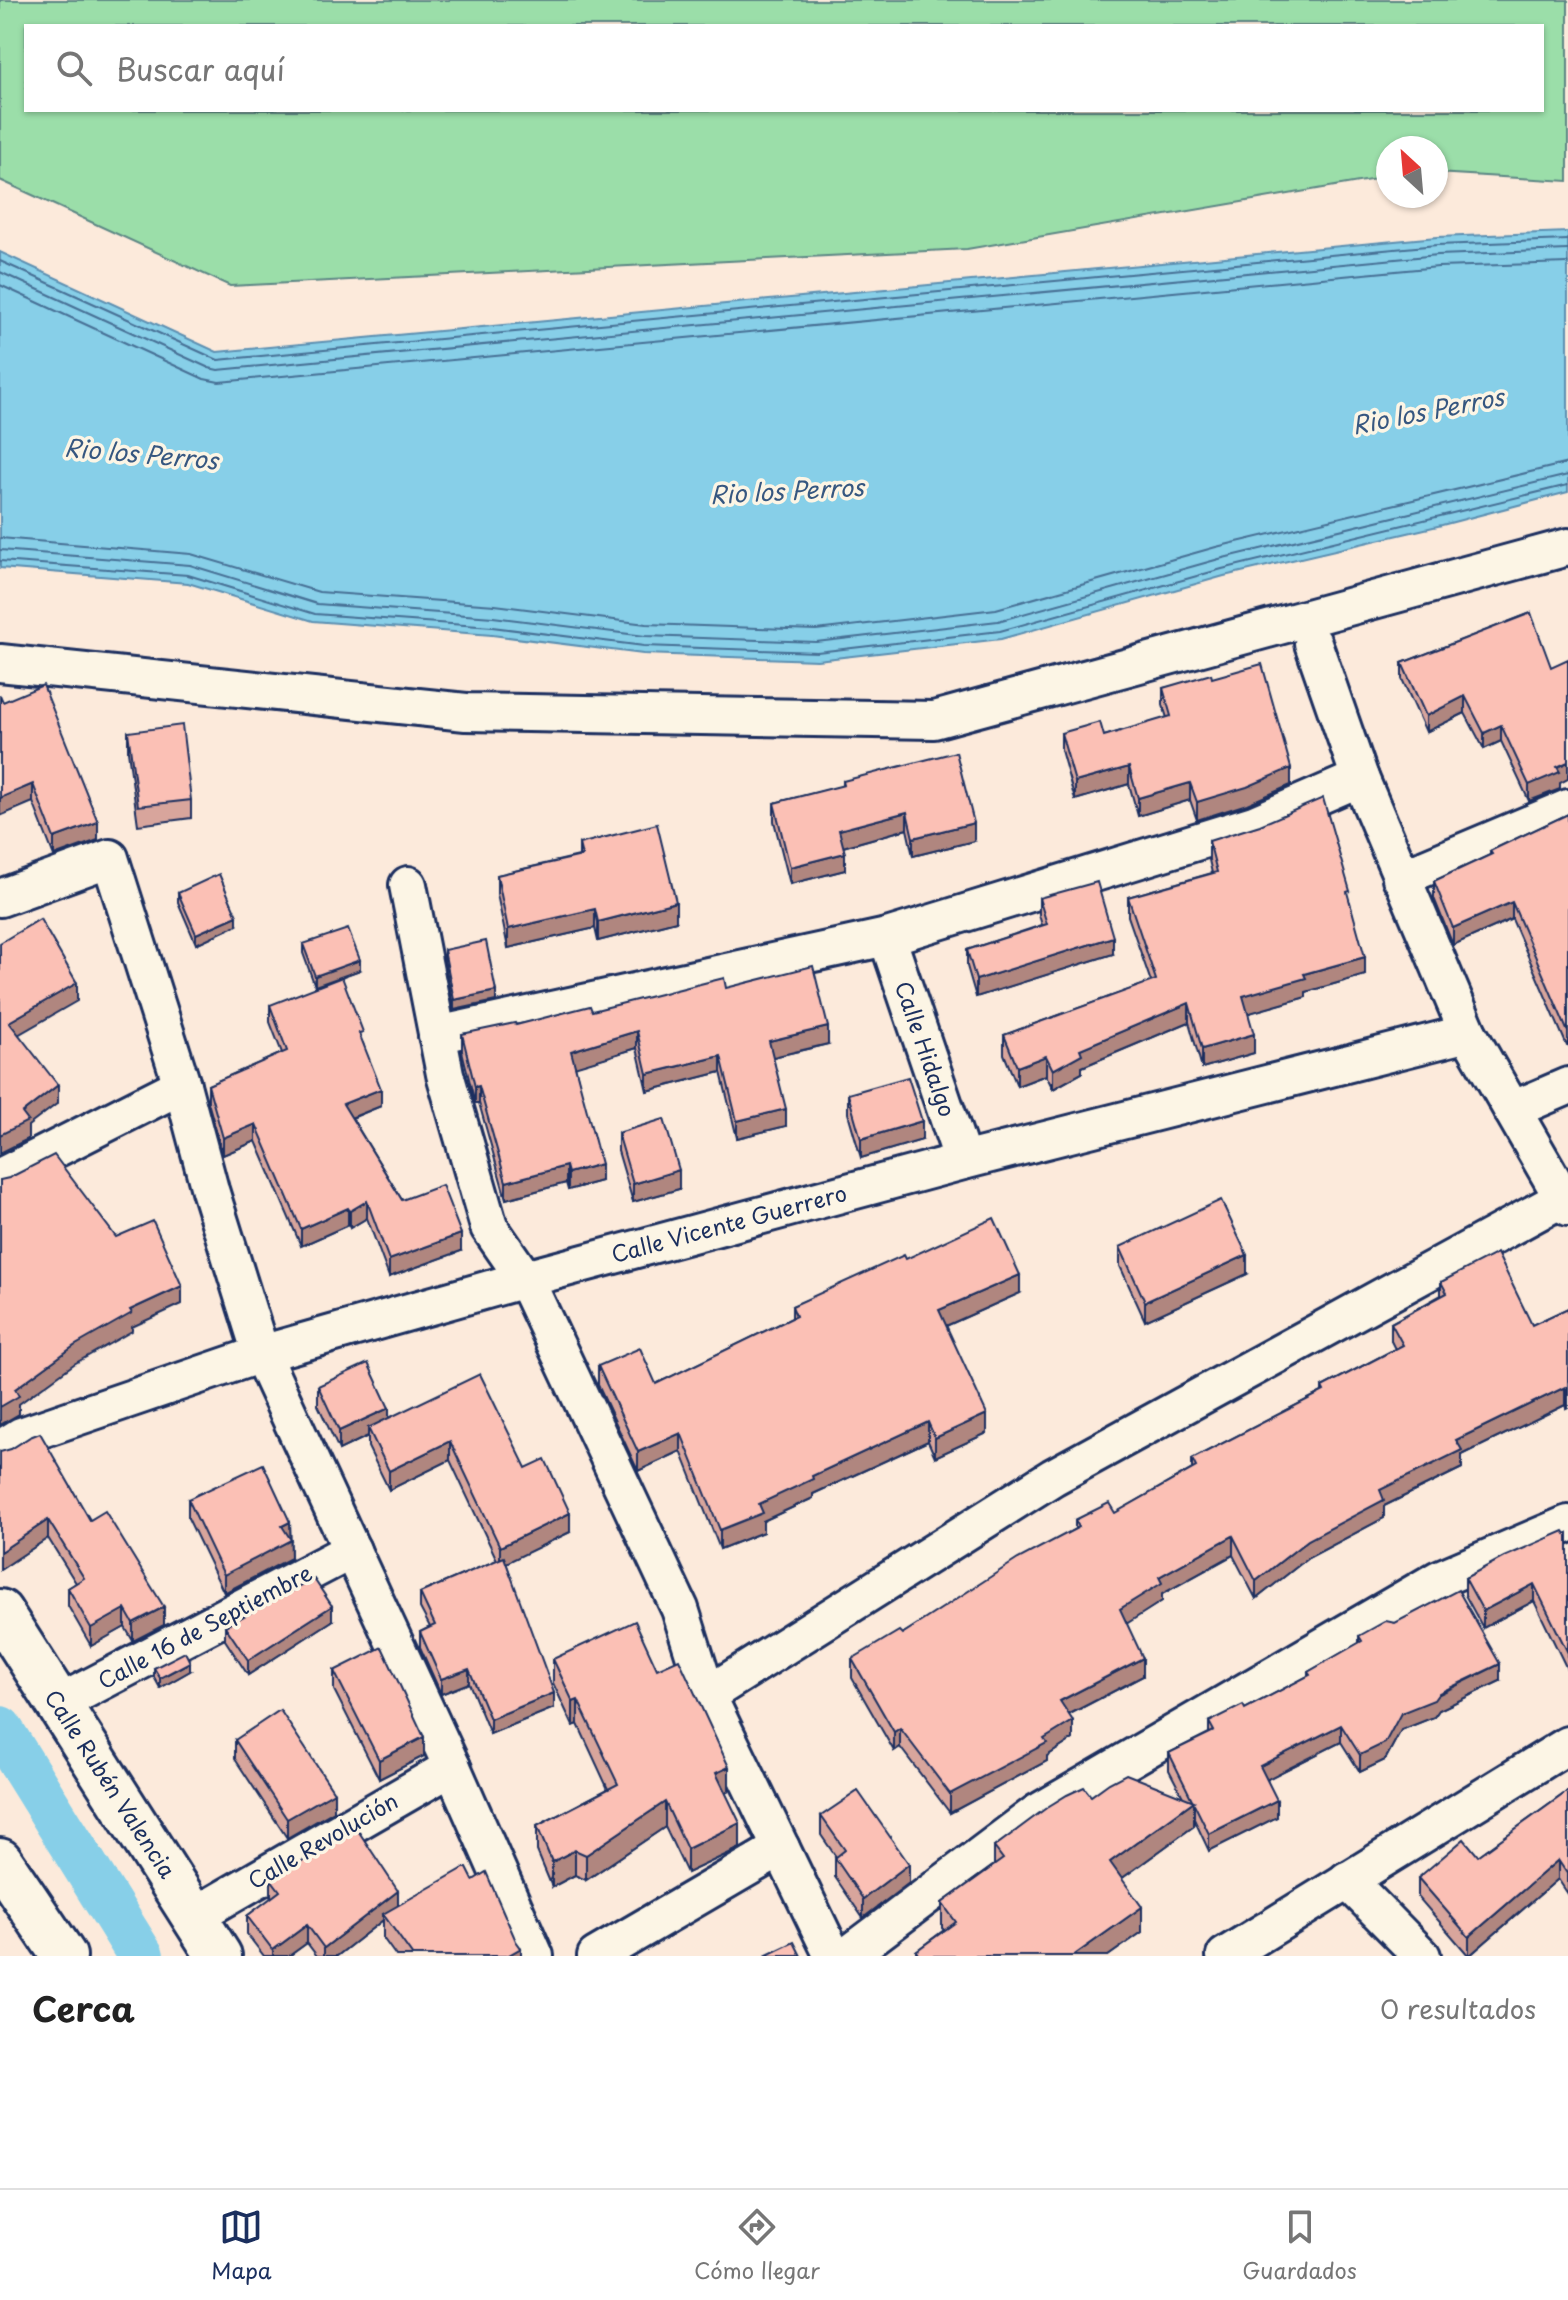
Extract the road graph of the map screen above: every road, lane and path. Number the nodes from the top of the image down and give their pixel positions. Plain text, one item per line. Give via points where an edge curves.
1 (1568, 547) edge
2 (1313, 643) dead end
3 (0, 663) edge
4 (1360, 778) junction
5 (1568, 808) edge
6 (1401, 878) junction
7 (408, 885) dead end
8 (0, 898) edge
9 (887, 937) junction
10 (1468, 1033) junction
11 (437, 1035) junction
12 (182, 1085) junction
13 (1568, 1086) edge
14 (1512, 1110) junction
15 (963, 1161) junction
16 (0, 1177) edge
17 (1565, 1202) edge
18 (525, 1279) junction
19 (261, 1354) junction
20 (0, 1449) edge
21 (1568, 1524) edge
22 (352, 1550) junction
23 (0, 1612) edge
24 (707, 1695) junction
25 (58, 1704) junction
26 (1568, 1745) edge
27 (452, 1767) junction
28 (781, 1848) junction
29 (0, 1861) edge
30 (1347, 1880) junction
31 (194, 1916) junction
32 (1234, 1954) edge
33 (64, 1956) edge
34 (219, 1956) edge
35 (535, 1956) edge
36 (596, 1956) edge
37 (833, 1956) edge
38 (847, 1956) edge
39 (1422, 1956) edge

1 - 3 street via 934,720 466,712
2 - 4 street
4 - 6 street
4 - 9 street via 1254,824
5 - 6 street
6 - 10 street
7 - 11 street
8 - 12 street via 110,858
9 - 11 street
9 - 15 street, Calle Hidalgo
10 - 14 street
10 - 15 street, Calle Vicente Guerrero
11 - 18 street via 489,1227
12 - 16 street
12 - 19 street
13 - 14 street
14 - 17 street
15 - 18 street, Calle Vicente Guerrero
17 - 24 street via 1053,1477
18 - 19 street, Calle Vicente Guerrero
18 - 24 street via 680,1609
19 - 20 street, Calle Vicente Guerrero via 21,1436
19 - 22 street
21 - 38 street via 1439,1579 1037,1813
22 - 25 street, Calle 16 de Septiembre
22 - 27 street
23 - 25 street, Calle Rubén Valencia
24 - 28 street
25 - 31 street, Calle Rubén Valencia
26 - 30 street
27 - 31 street, Calle Revolución
27 - 35 street
28 - 36 street
28 - 37 street
29 - 33 street
30 - 32 street
30 - 39 street
31 - 34 street, Calle Rubén Valencia

